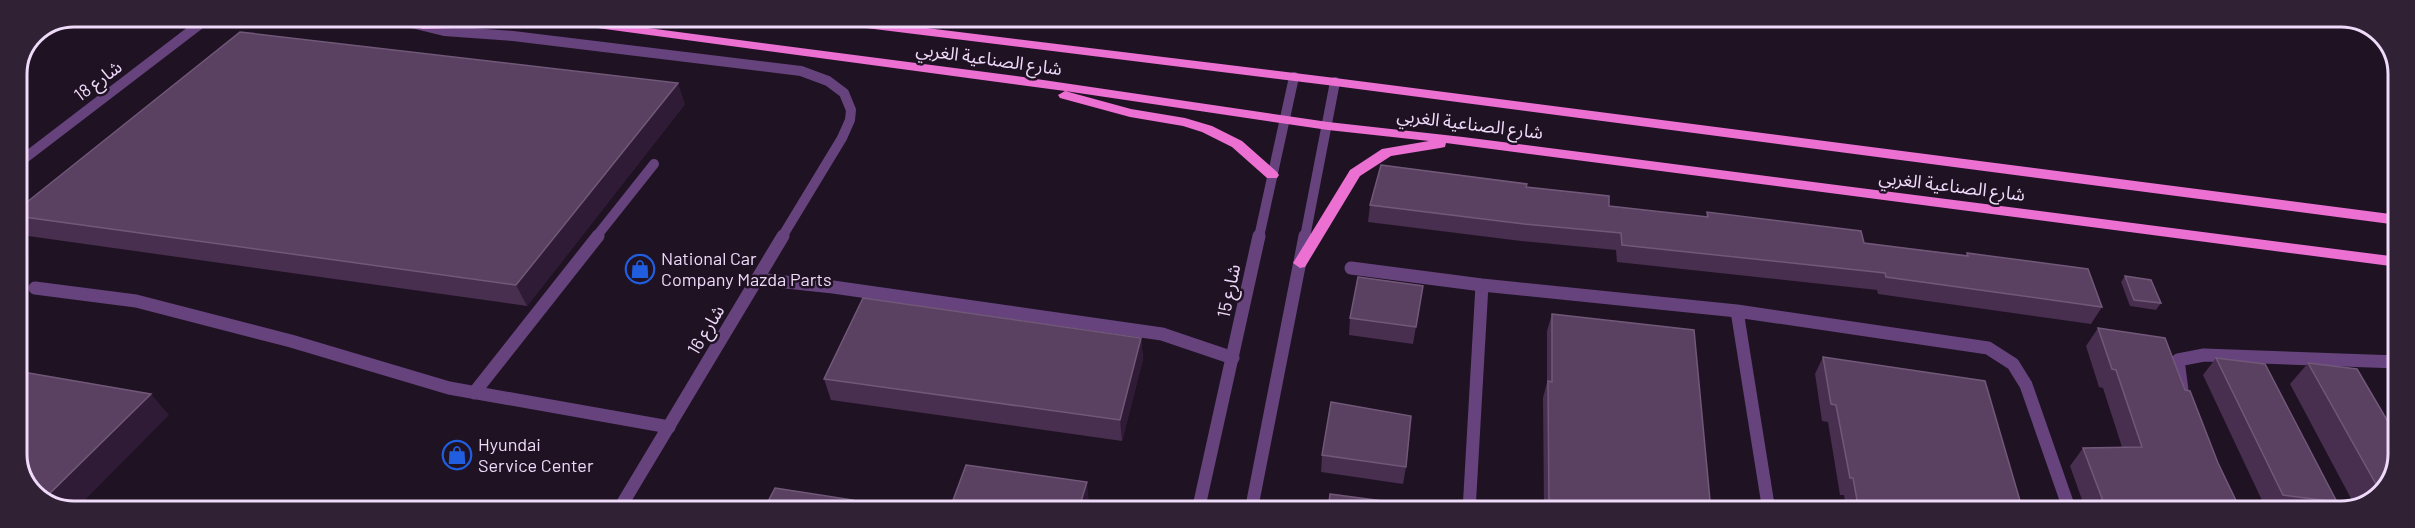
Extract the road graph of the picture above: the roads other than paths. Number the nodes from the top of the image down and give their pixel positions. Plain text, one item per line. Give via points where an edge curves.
1 (194, 27) edge
2 (429, 27) edge
3 (618, 27) edge
4 (890, 27) edge
5 (1294, 77) junction
6 (1023, 81) junction
7 (1335, 82) junction
8 (1286, 120) junction
9 (1328, 126) junction
10 (1463, 141) junction
11 (27, 156) edge
12 (654, 164) dead end
13 (1272, 175) junction
14 (2388, 219) edge
15 (2388, 260) edge
16 (1300, 263) junction
17 (1351, 268) dead end
18 (757, 279) junction
19 (1482, 285) junction
20 (35, 288) dead end
21 (1737, 311) junction
22 (1233, 358) junction
23 (2388, 362) edge
24 (474, 393) junction
25 (2187, 403) edge
26 (669, 427) junction
27 (624, 501) edge
28 (1200, 501) edge
29 (1253, 501) edge
30 (1470, 501) edge
31 (1767, 501) edge
32 (2067, 501) edge

1 - 11 street, شارع 18
2 - 18 street, شارع 16 via 801,71 835,84 850,105 851,118
3 - 6 main road, شارع الصناعية الغربي
4 - 5 main road, شارع الصناعية الغربي
5 - 7 main road, شارع الصناعية الغربي
5 - 8 street, شارع 15
6 - 8 main road, شارع الصناعية الغربي
6 - 13 main road via 1101,105 1207,129 1237,144
7 - 9 street
7 - 14 main road, شارع الصناعية الغربي
8 - 9 main road, شارع الصناعية الغربي
8 - 13 street, شارع 15
9 - 10 main road, شارع الصناعية الغربي
9 - 16 street
10 - 15 main road, شارع الصناعية الغربي
10 - 16 main road via 1387,152 1355,172
12 - 24 street
13 - 22 street, شارع 15
16 - 29 street
17 - 19 street
18 - 22 street via 1162,334
18 - 26 street, شارع 16
19 - 21 street
19 - 30 street
20 - 24 street via 136,301
21 - 31 street
21 - 32 street via 1988,348 2013,364 2026,385
22 - 28 street, شارع 15
23 - 25 street via 2204,356 2178,360
24 - 26 street
26 - 27 street, شارع 16

